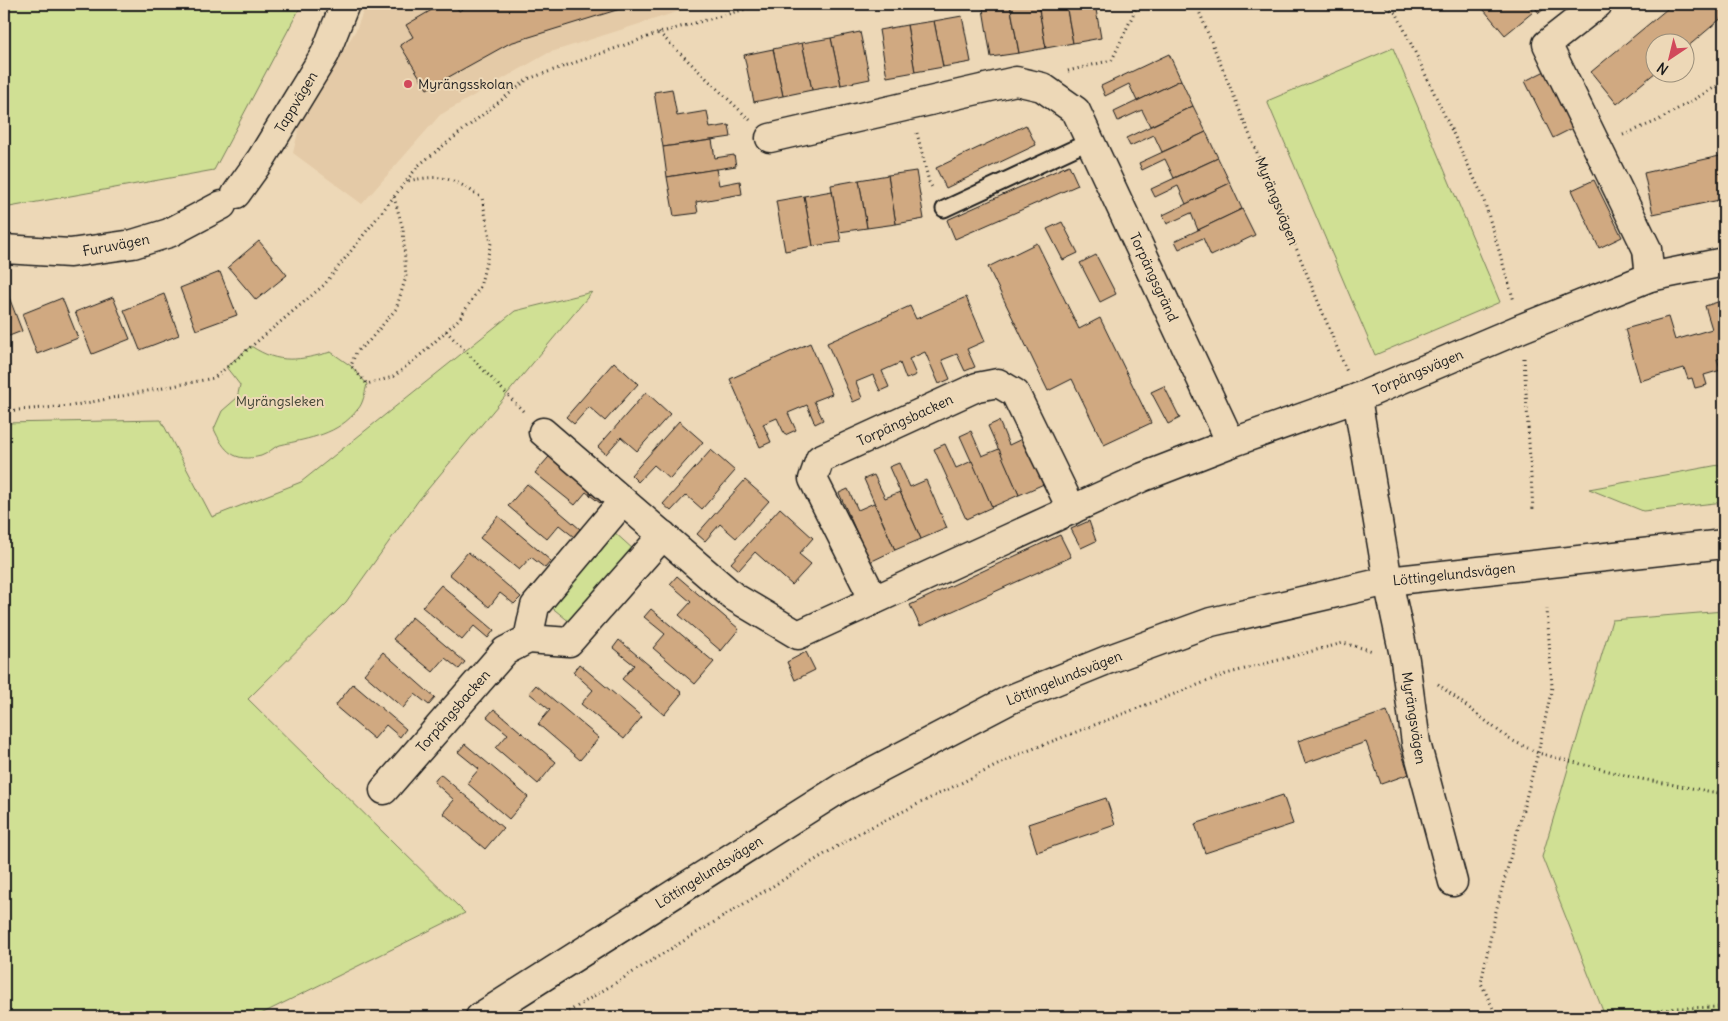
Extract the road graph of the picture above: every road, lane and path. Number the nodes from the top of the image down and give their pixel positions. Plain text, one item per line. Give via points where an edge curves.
1 (345, 4) edge
2 (764, 4) edge
3 (1138, 4) edge
4 (1196, 4) edge
5 (1382, 4) edge
6 (1598, 4) edge
7 (658, 33) junction
8 (1724, 82) edge
9 (1042, 87) junction
10 (911, 105) junction
11 (770, 138) joint
12 (1090, 140) junction
13 (1597, 146) junction
14 (406, 181) junction
15 (394, 197) junction
16 (229, 199) joint
17 (944, 209) joint
18 (4, 249) edge
19 (1724, 262) edge
20 (1650, 277) junction
21 (1522, 328) junction
22 (446, 331) junction
23 (1357, 398) junction
24 (4, 411) edge
25 (543, 432) joint
26 (1231, 443) junction
27 (623, 501) junction
28 (1072, 510) junction
29 (1533, 510) dead end
30 (662, 535) junction
31 (1724, 544) edge
32 (1388, 581) junction
33 (874, 600) junction
34 (1547, 609) dead end
35 (528, 640) junction
36 (1405, 660) junction
37 (1538, 754) junction
38 (384, 790) dead end
39 (1724, 794) edge
40 (1454, 882) dead end
41 (1724, 1007) edge
42 (480, 1017) edge
43 (560, 1017) edge
44 (1497, 1017) edge
45 (1618, 1017) edge

1 - 16 street, Tappvägen via 326,54 261,159
2 - 7 path
3 - 9 path via 1112,60 1050,75
4 - 23 path, Myrängsvägen
5 - 21 path via 1397,14 1483,196
6 - 13 street via 1547,44
7 - 11 path
7 - 14 path via 528,79 419,165
8 - 13 path via 1657,121
9 - 10 street via 1016,81
9 - 12 street, Torpängsgränd via 1076,111
10 - 11 street
10 - 17 path via 929,182
12 - 17 lane
12 - 26 street, Torpängsgränd
13 - 20 street via 1647,249
14 - 15 path
14 - 22 path via 433,176 458,181 482,198 491,243 480,287 460,318
15 - 22 path via 403,229 406,277 396,309 356,352 351,366 367,384 393,377
15 - 24 path via 324,285 214,378 71,406
16 - 18 street, Furuvägen via 169,233 133,244 70,253
19 - 20 street, Torpängsvägen
20 - 21 street, Torpängsvägen
21 - 23 street, Torpängsvägen
21 - 29 path
22 - 25 path
23 - 26 street
23 - 32 street, Torpängsvägen
25 - 27 street
26 - 28 street via 1143,477
27 - 30 street
27 - 35 street via 535,606
28 - 33 street
28 - 33 street, Torpängsbacken via 1016,393 998,383 977,387 820,459 813,478
30 - 33 street via 734,597 798,635
30 - 35 street, Torpängsbacken via 570,642
31 - 32 street, Löttingelundsvägen
32 - 36 street, Myrängsvägen
32 - 42 street, Löttingelundsvägen via 1211,622 1012,699 841,788
34 - 37 path via 1552,687
35 - 38 street, Torpängsbacken via 505,651
36 - 37 path via 1509,739
36 - 40 street, Myrängsvägen via 1416,743
36 - 43 path via 1343,643 1226,674 1022,753 859,833
37 - 39 path via 1636,778
37 - 44 path via 1480,983
41 - 45 path via 1678,1008

